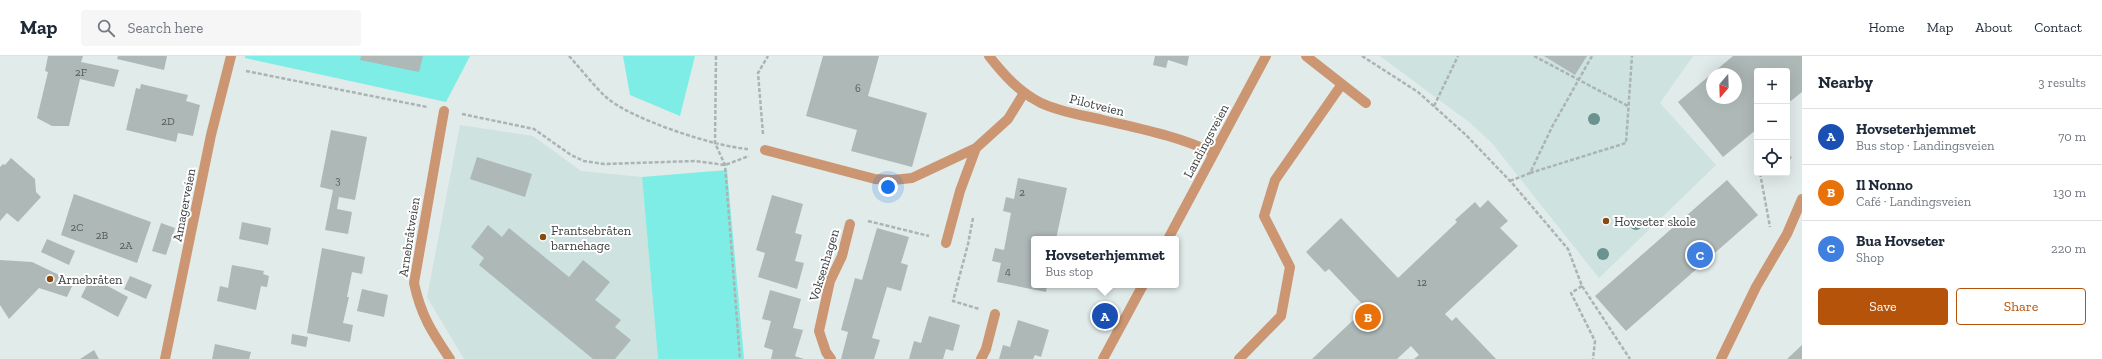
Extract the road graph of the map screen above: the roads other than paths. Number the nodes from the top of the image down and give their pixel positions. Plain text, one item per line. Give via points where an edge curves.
1 (231, 56) edge
2 (989, 56) edge
3 (1266, 56) edge
4 (1306, 56) edge
5 (1342, 84) junction
6 (1024, 93) junction
7 (1366, 103) dead end
8 (444, 111) road end
9 (976, 148) junction
10 (765, 150) road end
11 (1214, 153) junction
12 (1802, 199) edge
13 (850, 224) dead end
14 (1170, 236) edge
15 (946, 243) dead end
16 (1141, 288) edge
17 (995, 314) road end
18 (164, 359) edge
19 (450, 359) edge
20 (831, 359) edge
21 (981, 359) edge
22 (1103, 359) edge
23 (1239, 359) edge
24 (1721, 359) edge

1 - 18 street, Amagerveien via 211,135
2 - 6 street, Pilotveien via 1005,77
3 - 11 street, Landingsveien
4 - 5 street
5 - 7 street
5 - 23 street via 1275,180 1264,216 1290,267 1281,316
6 - 9 street via 1008,119
6 - 11 street, Pilotveien via 1061,110 1160,133 1193,143
8 - 19 street, Arnebråtveien via 414,283 419,307 429,328
9 - 10 street via 912,178 893,180 875,179
9 - 15 street via 960,192
11 - 14 street, Landingsveien
12 - 24 street via 1787,234 1756,287
13 - 20 street, Voksenhagen via 842,256 830,281 819,331
16 - 22 street
17 - 21 street

